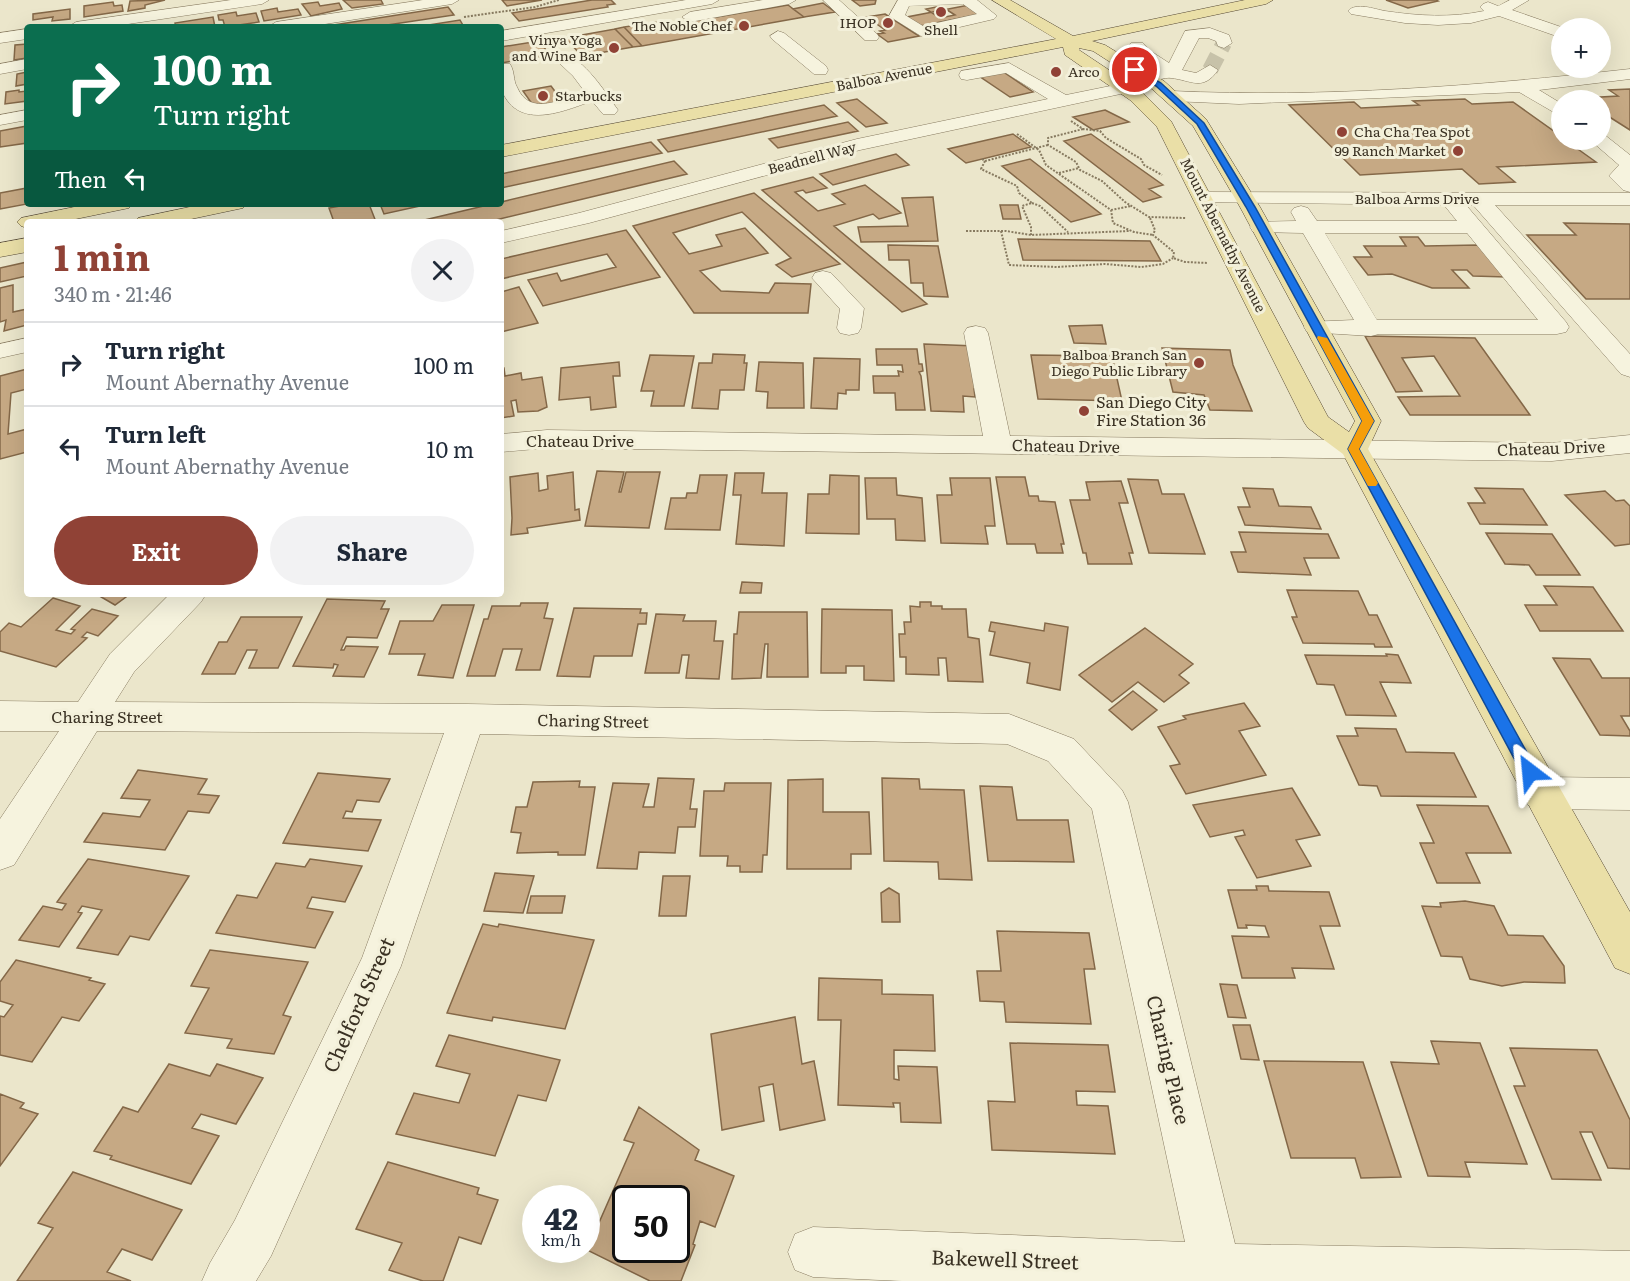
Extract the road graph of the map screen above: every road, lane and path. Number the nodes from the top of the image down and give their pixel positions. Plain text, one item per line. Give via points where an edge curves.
1 (262, 0) edge
2 (452, 0) edge
3 (559, 0) edge
4 (712, 0) edge
5 (789, 0) edge
6 (830, 0) edge
7 (965, 0) edge
8 (999, 0) edge
9 (1266, 0) edge
10 (1373, 0) edge
11 (1522, 0) edge
12 (1477, 3) dead end
13 (1358, 4) edge
14 (665, 8) junction
15 (1402, 9) junction
16 (1498, 10) junction
17 (458, 18) dead end
18 (1172, 19) junction
19 (957, 23) junction
20 (97, 24) edge
21 (296, 24) edge
22 (1047, 27) junction
23 (1551, 29) edge
24 (1072, 31) junction
25 (1025, 32) dead end
26 (24, 34) edge
27 (974, 34) dead end
28 (504, 35) edge
29 (778, 36) dead end
30 (871, 37) dead end
31 (0, 38) edge
32 (1224, 43) dead end
33 (1159, 45) junction
34 (562, 58) dead end
35 (1611, 63) edge
36 (950, 64) junction
37 (24, 65) edge
38 (504, 68) dead end
39 (0, 69) edge
40 (826, 69) joint
41 (1210, 70) dead end
42 (1172, 72) junction
43 (1630, 74) edge
44 (797, 75) dead end
45 (967, 75) junction
46 (1523, 87) junction
47 (1125, 88) junction
48 (597, 94) junction
49 (1172, 96) junction
50 (1001, 99) junction
51 (1059, 103) junction
52 (1551, 104) edge
53 (615, 109) joint
54 (24, 116) edge
55 (0, 120) edge
56 (524, 126) dead end
57 (1083, 129) junction
58 (1016, 133) dead end
59 (1048, 145) junction
60 (504, 149) edge
61 (1037, 149) junction
62 (1611, 149) edge
63 (1079, 168) junction
64 (1058, 173) junction
65 (1166, 177) dead end
66 (1406, 179) dead end
67 (1630, 186) edge
68 (1203, 198) junction
69 (1245, 198) junction
70 (1293, 199) junction
71 (1340, 199) junction
72 (1450, 199) junction
73 (1479, 199) junction
74 (1630, 199) edge
75 (1032, 203) junction
76 (1131, 206) junction
77 (106, 207) edge
78 (221, 207) edge
79 (1111, 210) junction
80 (1149, 217) junction
81 (1193, 218) dead end
82 (42, 219) edge
83 (160, 219) edge
84 (1261, 227) junction
85 (1308, 227) junction
86 (1474, 227) junction
87 (966, 231) dead end
88 (1001, 231) junction
89 (1131, 231) junction
90 (1068, 232) junction
91 (1031, 235) junction
92 (504, 236) edge
93 (1153, 236) junction
94 (24, 246) edge
95 (0, 250) edge
96 (1173, 258) junction
97 (1214, 264) dead end
98 (823, 278) dead end
99 (1316, 327) junction
100 (849, 328) dead end
101 (1371, 329) junction
102 (1595, 329) junction
103 (1630, 329) edge
104 (976, 333) dead end
105 (24, 346) edge
106 (0, 351) edge
107 (1627, 361) edge
108 (504, 443) edge
109 (1630, 444) edge
110 (998, 445) junction
111 (1354, 449) junction
112 (187, 597) edge
113 (0, 716) edge
114 (88, 716) junction
115 (467, 719) junction
116 (1541, 793) junction
117 (1630, 794) edge
118 (1120, 851) joint
119 (0, 852) edge
120 (1630, 953) edge
121 (813, 1252) dead end
122 (1216, 1269) junction
123 (1630, 1277) edge
124 (228, 1281) edge

1 - 20 street
2 - 21 street
3 - 17 path
4 - 14 street
5 - 14 street via 679,19
6 - 30 street
7 - 19 street via 989,16
7 - 19 street via 904,2 898,10 897,16 921,31
8 - 22 main road, Mount Abernathy Avenue
9 - 18 main road, Balboa Avenue
10 - 15 street
11 - 16 street
12 - 16 street
13 - 15 street
13 - 15 street via 1405,12 1436,5
13 - 16 street via 1412,19 1460,19
14 - 28 street
16 - 23 street
18 - 24 main road, Balboa Avenue
18 - 33 street
19 - 27 street
22 - 24 main road, Mount Abernathy Avenue
22 - 25 main road
24 - 33 main road, Mount Abernathy Avenue via 1096,46
24 - 36 main road, Balboa Avenue
24 - 47 main road, Mount Abernathy Avenue via 1071,52
26 - 31 street
29 - 40 street
32 - 33 street via 1223,38 1210,33
33 - 42 street
33 - 42 street via 1191,38
33 - 49 main road, Mount Abernathy Avenue
34 - 48 street
35 - 43 street
36 - 45 street
36 - 60 main road, Balboa Avenue
37 - 39 street
38 - 48 street via 515,97 521,105 534,110 568,106
40 - 44 main road, Balboa Avenue
41 - 42 street via 1205,76 1192,79
43 - 46 street
45 - 50 street
45 - 51 street via 1009,68
46 - 49 street via 1239,99
46 - 52 street
47 - 51 street, Beadnell Way
47 - 68 main road, Mount Abernathy Avenue via 1165,125
48 - 53 street
49 - 69 main road, Mount Abernathy Avenue via 1200,123
50 - 51 street, Beadnell Way
50 - 92 street, Beadnell Way via 857,146
51 - 57 path
53 - 56 main road
54 - 55 street
57 - 59 path via 1048,138
57 - 65 path via 1100,131
58 - 61 path
59 - 61 path
59 - 63 path via 1076,162
61 - 64 path via 1046,165
61 - 75 path via 983,160 981,169 1011,182
62 - 67 street via 1630,164 1620,176
63 - 64 path
63 - 76 path via 1102,181
64 - 79 path
66 - 71 street via 1328,183
68 - 69 street, Balboa Arms Drive
68 - 111 main road, Mount Abernathy Avenue via 1317,422
69 - 70 street, Balboa Arms Drive
69 - 84 main road, Mount Abernathy Avenue
70 - 71 street, Balboa Arms Drive
70 - 85 street
71 - 72 street, Balboa Arms Drive
72 - 73 street, Balboa Arms Drive
72 - 86 street
73 - 74 street, Balboa Arms Drive
73 - 102 street
75 - 90 path
75 - 91 path via 1022,206
76 - 79 path
76 - 80 path
77 - 82 main road
78 - 83 main road
79 - 89 path via 1113,223
80 - 81 path
80 - 93 path via 1155,230
84 - 85 street
84 - 99 main road, Mount Abernathy Avenue
85 - 86 street
85 - 101 street
86 - 101 street via 1557,327
87 - 88 path
88 - 91 path
88 - 96 path via 1009,265 1140,267 1163,264
89 - 90 path
89 - 93 path
90 - 91 path
93 - 96 path via 1174,252
94 - 95 main road
96 - 97 path
98 - 100 street via 852,308
99 - 101 street
99 - 111 main road, Mount Abernathy Avenue via 1368,421
102 - 103 street
102 - 107 street
104 - 110 street
105 - 106 street
108 - 110 street, Chateau Drive via 547,439
109 - 111 street, Chateau Drive via 1551,452
110 - 111 street, Chateau Drive
111 - 116 main road, Mount Abernathy Avenue
112 - 114 street via 122,663
113 - 114 street, Charing Street
114 - 115 street, Charing Street
114 - 119 street
115 - 118 street, Charing Street via 1009,729 1060,750 1109,802
115 - 124 street, Chelford Street via 380,966 253,1238
116 - 117 street
116 - 120 main road, Mount Abernathy Avenue
118 - 122 street, Charing Place
121 - 122 street, Bakewell Street
122 - 123 street, Bakewell Street

